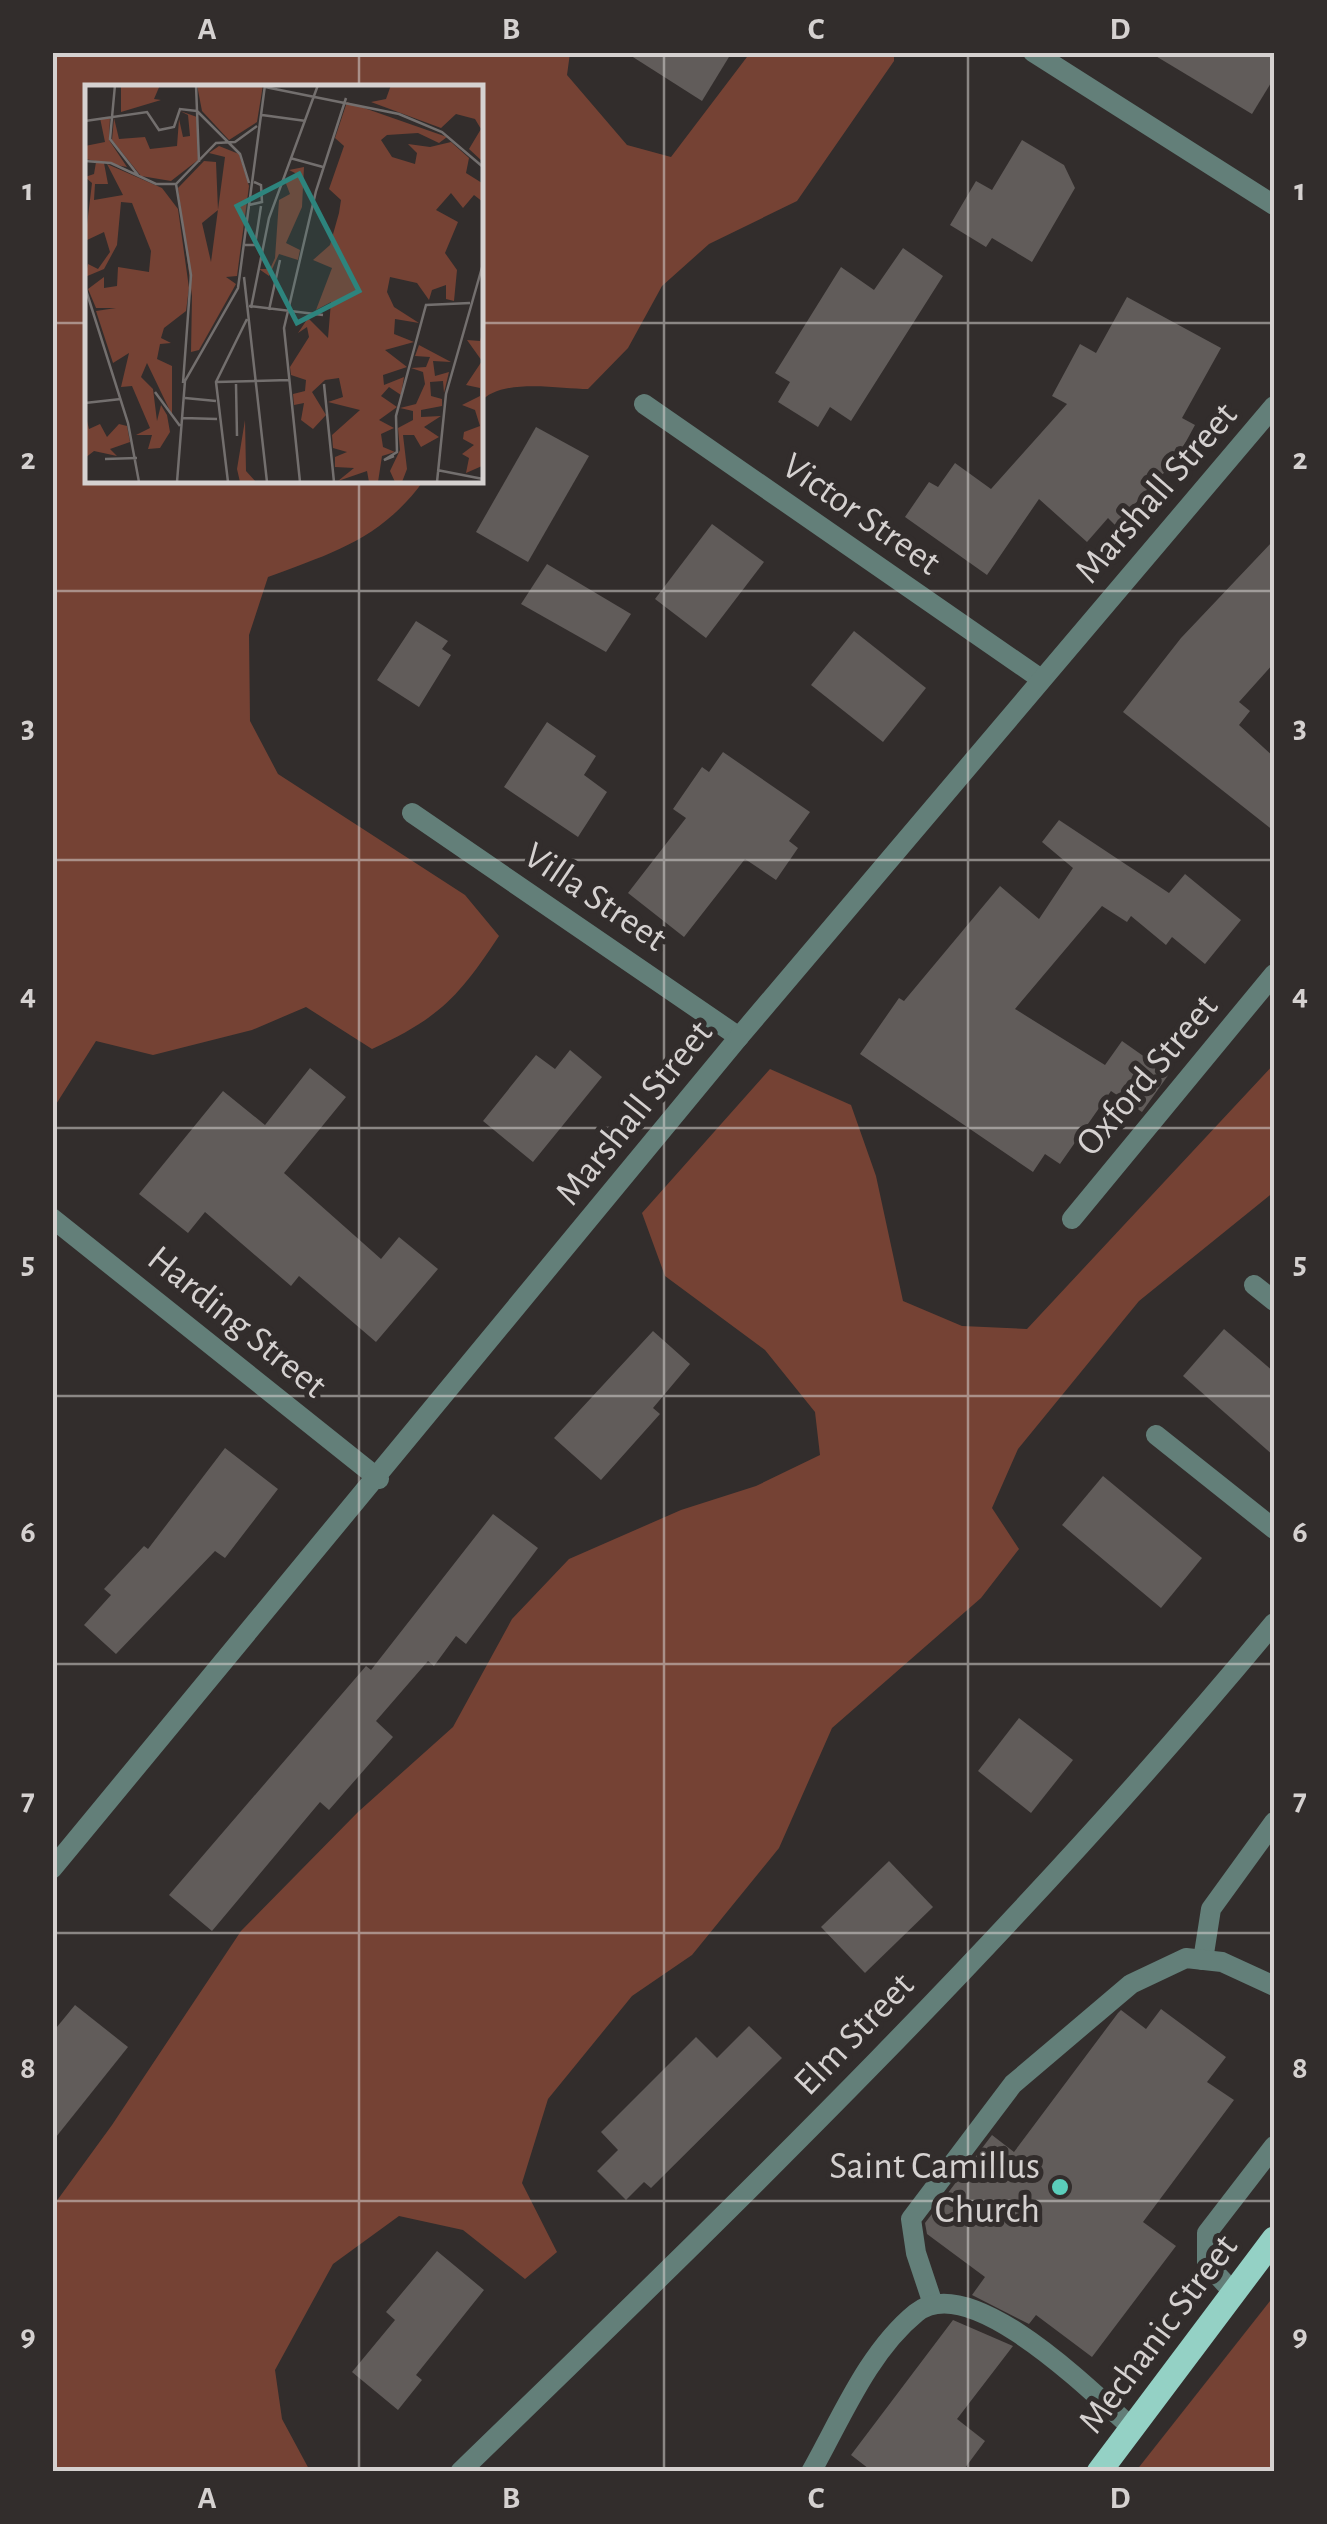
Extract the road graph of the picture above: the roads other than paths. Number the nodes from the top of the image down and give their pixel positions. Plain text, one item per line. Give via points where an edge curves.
1 (1033, 52) edge
2 (1274, 204) edge
3 (644, 404) dead end
4 (1274, 406) edge
5 (1041, 679) junction
6 (412, 813) dead end
7 (1274, 974) edge
8 (739, 1037) junction
9 (52, 1218) edge
10 (1072, 1219) dead end
11 (1254, 1285) dead end
12 (1274, 1301) edge
13 (1156, 1435) dead end
14 (379, 1479) junction
15 (1274, 1529) edge
16 (1274, 1623) edge
17 (1274, 1822) edge
18 (52, 1869) edge
19 (1204, 1960) junction
20 (1274, 1986) edge
21 (1274, 2146) edge
22 (1274, 2240) edge
23 (1234, 2293) junction
24 (933, 2304) junction
25 (1132, 2428) junction
26 (460, 2472) edge
27 (811, 2472) edge
28 (1099, 2472) edge

1 - 2 street
3 - 5 street, Victor Street
4 - 5 street, Marshall Street
5 - 8 street, Marshall Street
6 - 8 street, Villa Street
7 - 10 street, Oxford Street
8 - 14 street, Marshall Street
9 - 14 street, Harding Street
11 - 12 street
13 - 15 street
14 - 18 street, Marshall Street
16 - 26 street, Elm Street via 1159,1758 894,2044
17 - 19 street via 1211,1908
19 - 20 street
19 - 24 street via 1186,1958 1130,1984 1013,2084 911,2219
21 - 23 street via 1207,2233 1207,2264
22 - 23 main road, Mechanic Street
23 - 25 main road, Mechanic Street
24 - 25 street via 977,2308 1053,2358
24 - 27 street via 917,2312 873,2361
25 - 28 main road, Mechanic Street

